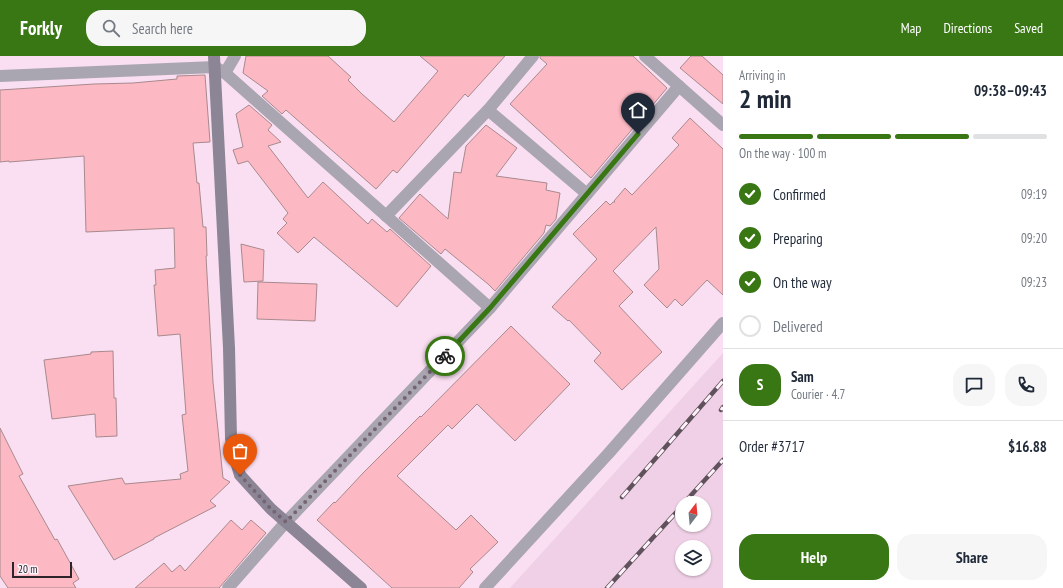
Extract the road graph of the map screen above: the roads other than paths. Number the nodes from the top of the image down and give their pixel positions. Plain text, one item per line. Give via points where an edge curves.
1 (235, 56) edge
2 (533, 56) edge
3 (645, 56) edge
4 (214, 61) edge
5 (226, 73) junction
6 (0, 76) edge
7 (679, 86) junction
8 (488, 110) junction
9 (723, 125) edge
10 (587, 194) junction
11 (386, 216) junction
12 (490, 308) junction
13 (723, 323) edge
14 (286, 522) junction
15 (228, 588) edge
16 (361, 588) edge
17 (485, 588) edge

1 - 5 street
2 - 8 street
3 - 7 street
4 - 5 street
4 - 6 street
4 - 14 street via 229,348 231,438 240,475
5 - 11 street
7 - 9 street
7 - 10 street
8 - 10 street
8 - 11 street
10 - 12 street
11 - 12 street
12 - 14 street
13 - 17 street
14 - 15 street
14 - 16 street

